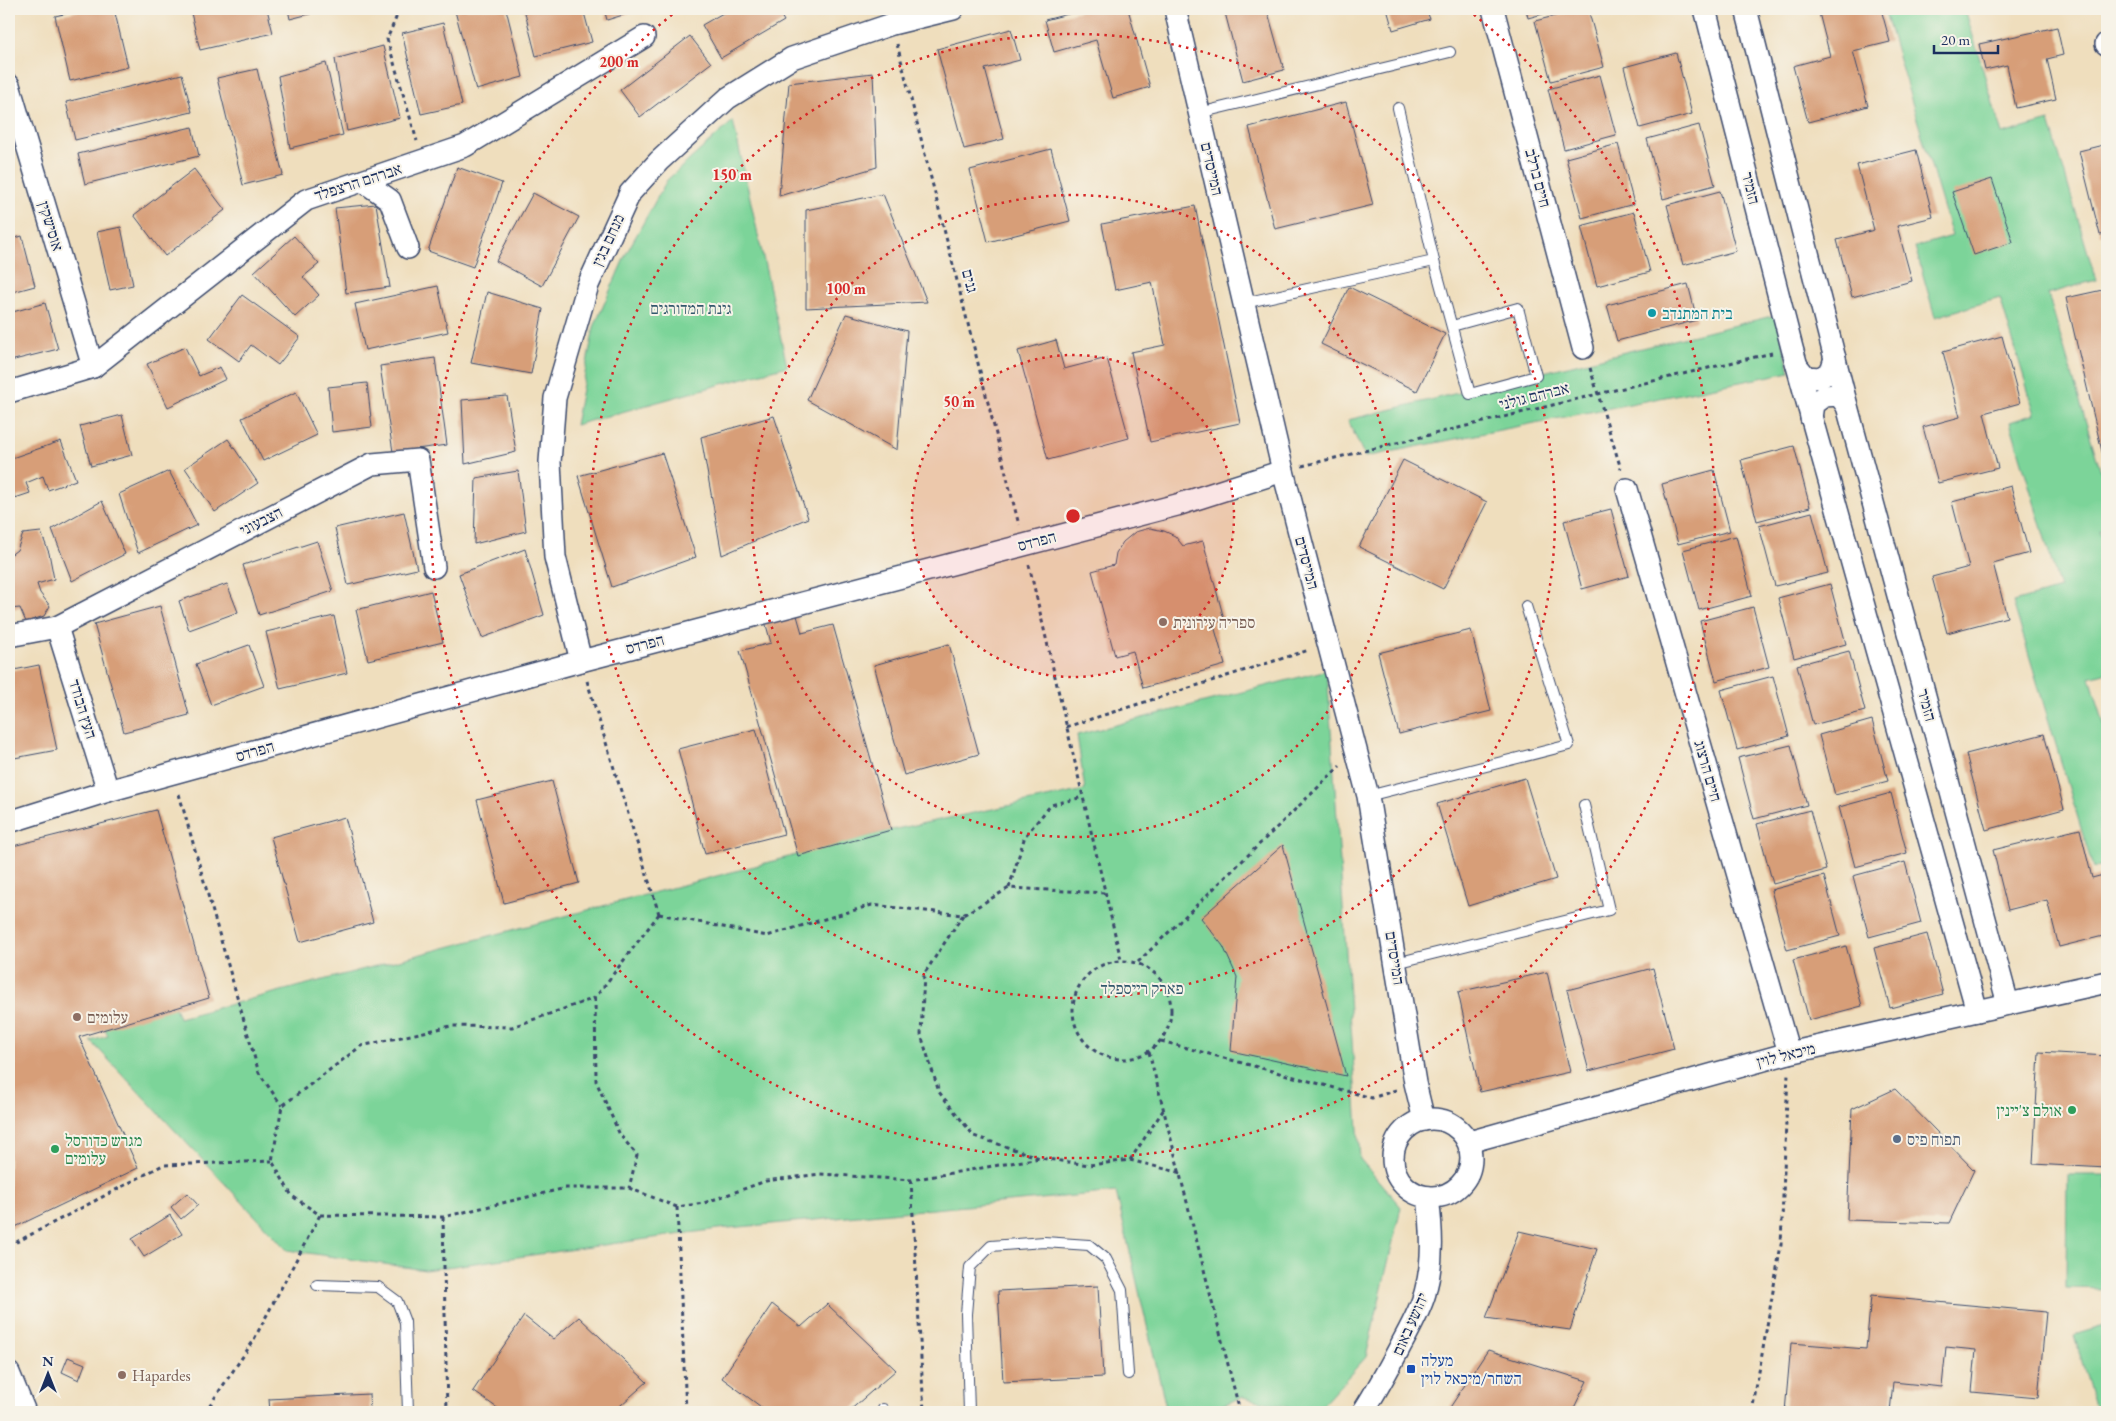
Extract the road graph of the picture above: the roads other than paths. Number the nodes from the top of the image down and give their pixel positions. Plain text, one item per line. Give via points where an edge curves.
1 (953, 9) edge
2 (1175, 9) edge
3 (1493, 9) edge
4 (1705, 9) edge
5 (1746, 9) edge
6 (890, 16) edge
7 (644, 36) dead end
8 (1450, 52) dead end
9 (9, 85) edge
10 (1398, 108) dead end
11 (1199, 113) junction
12 (363, 181) junction
13 (408, 248) dead end
14 (1434, 261) junction
15 (1244, 303) junction
16 (1452, 326) junction
17 (1583, 348) road end
18 (1795, 358) junction
19 (1835, 358) junction
20 (93, 367) junction
21 (9, 392) edge
22 (1847, 406) junction
23 (1812, 418) junction
24 (1283, 471) junction
25 (1628, 489) road end
26 (434, 567) dead end
27 (1526, 606) dead end
28 (57, 627) junction
29 (9, 636) edge
30 (581, 660) junction
31 (108, 791) junction
32 (1368, 796) junction
33 (1584, 805) dead end
34 (9, 822) edge
35 (1396, 963) junction
36 (2107, 982) edge
37 (2008, 1004) junction
38 (1977, 1011) junction
39 (1789, 1053) junction
40 (1424, 1120) junction
41 (1469, 1142) junction
42 (1428, 1197) junction
43 (317, 1285) dead end
44 (9, 1374) edge
45 (1128, 1374) dead end
46 (25, 1412) edge
47 (408, 1412) edge
48 (969, 1412) edge
49 (1363, 1412) edge

1 - 6 street, מנחם בגין
2 - 11 street, המייסדים
3 - 17 street, חיים ברלב
4 - 18 street, הזמיר
5 - 19 street, הזמיר
6 - 30 street, מנחם בגין via 792,58 728,98 659,162 630,194 610,234 588,285 555,398 550,462 555,557
7 - 12 street, אברהם הרצפלד via 465,146
8 - 11 lane
9 - 20 street, אוסישקין
10 - 14 lane
11 - 15 street, המייסדים
12 - 13 street via 390,200
12 - 20 street, אברהם הרצפלד via 306,200
14 - 15 lane
14 - 16 lane
15 - 24 street, המייסדים
16 - 16 lane via 1470,394 1536,376 1518,308
18 - 19 street via 1806,377 1820,378 1831,371
18 - 23 street, הזמיר
19 - 22 street, הזמיר
20 - 21 street, אברהם הרצפלד
22 - 23 street via 1839,395 1824,396 1813,404
22 - 37 street, הזמיר
23 - 38 street, הזמיר
24 - 30 street, הפרדס via 1177,505
24 - 32 street, המייסדים
25 - 39 street, חיים הרצוג
26 - 28 street, הצבעוני via 418,460 372,464
27 - 32 lane via 1569,745
28 - 29 street, הצבעוני
28 - 31 street, העץ הבודד
30 - 31 street, הפרדס
31 - 34 street, הפרדס
32 - 35 street, המייסדים
33 - 35 lane via 1609,910
35 - 40 street, המייסדים
36 - 37 street, מיכאל לוין
37 - 38 street, מיכאל לוין
38 - 39 street, מיכאל לוין
39 - 41 street, מיכאל לוין
40 - 41 street via 1450,1123
40 - 42 street via 1402,1132 1396,1142 1393,1160 1398,1178 1406,1187
41 - 42 street via 1472,1156 1464,1182 1448,1194
42 - 49 street, יהושע באום via 1432,1239 1425,1293 1387,1374
43 - 47 lane via 378,1287 397,1300 406,1322
44 - 46 street
45 - 48 lane via 1122,1290 1106,1259 1089,1245 1044,1242 990,1246 970,1267 966,1314

